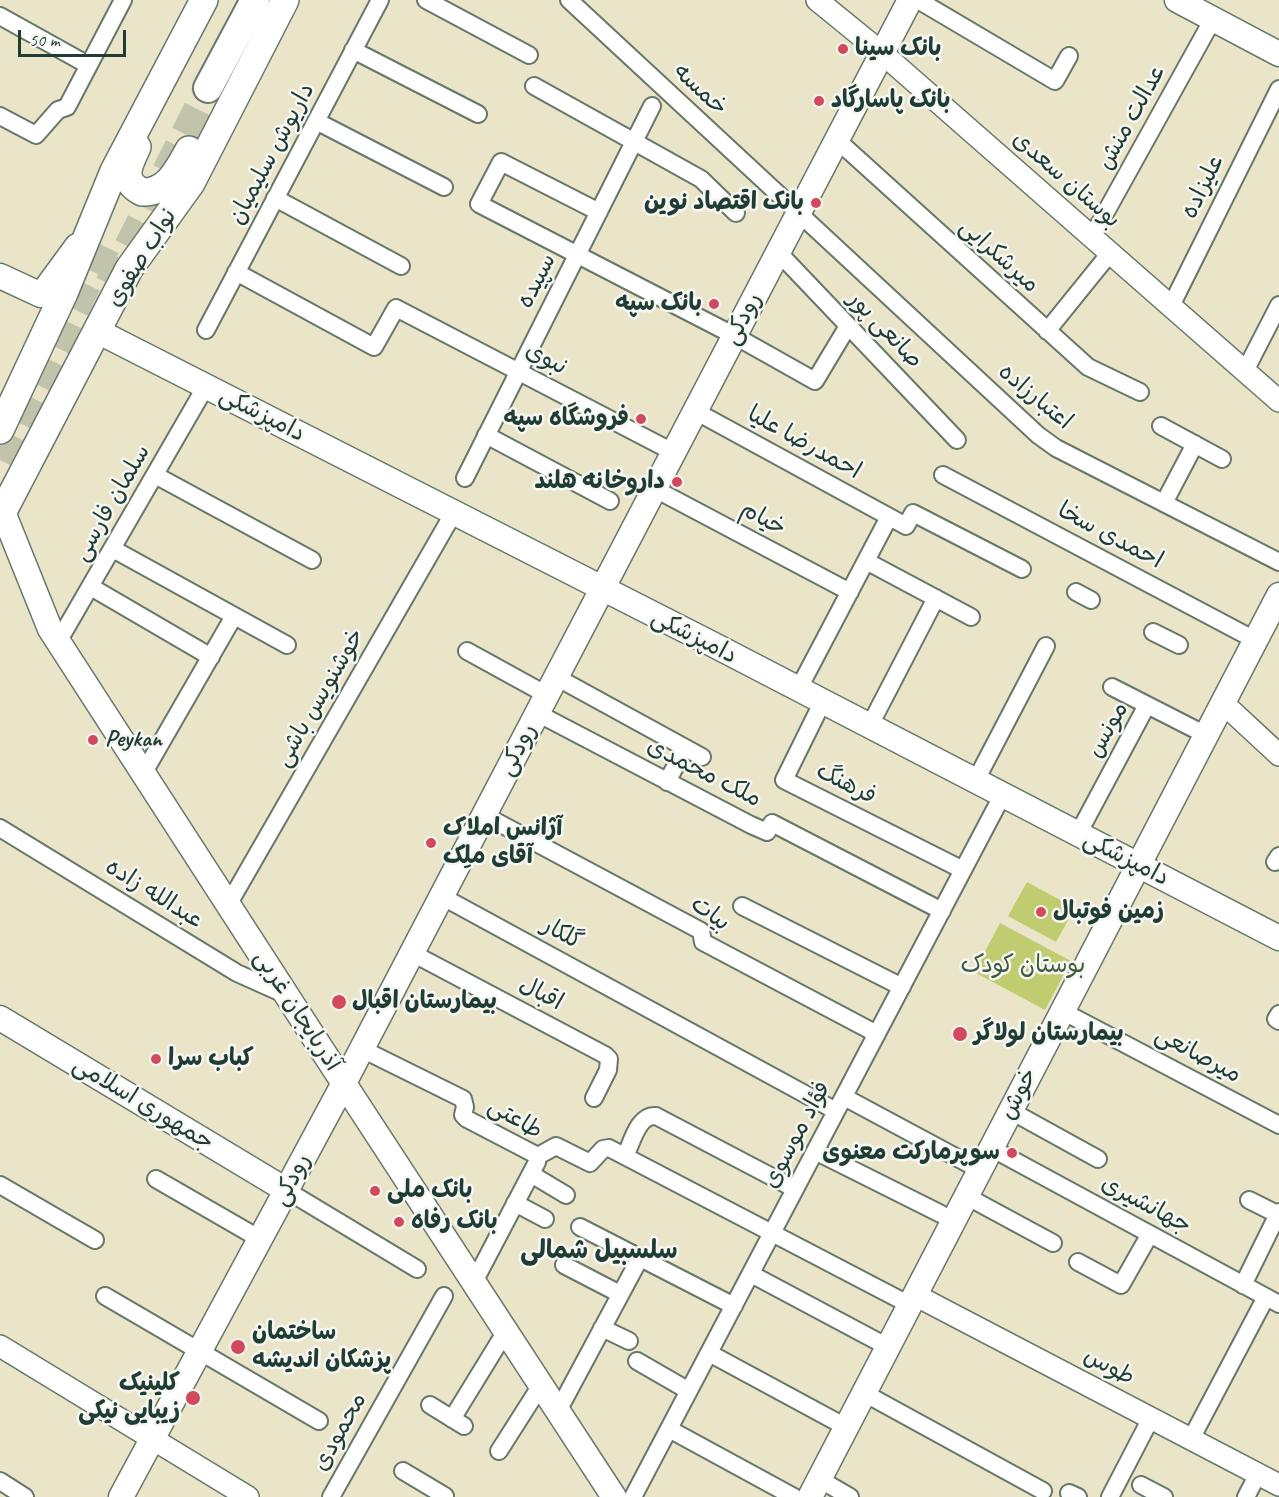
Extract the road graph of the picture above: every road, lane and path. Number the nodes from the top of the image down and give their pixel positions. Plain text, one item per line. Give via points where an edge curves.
1 (123, 0) edge
2 (204, 0) edge
3 (218, 0) edge
4 (234, 0) edge
5 (255, 0) edge
6 (273, 0) edge
7 (285, 0) edge
8 (380, 0) edge
9 (426, 0) edge
10 (569, 0) edge
11 (817, 0) edge
12 (910, 0) edge
13 (918, 0) edge
14 (1187, 2) edge
15 (0, 16) edge
16 (1213, 19) junction
17 (353, 50) junction
18 (882, 53) junction
19 (1279, 54) edge
20 (529, 55) dead end
21 (1069, 56) dead end
22 (88, 65) junction
23 (534, 86) dead end
24 (1279, 89) edge
25 (652, 106) dead end
26 (478, 114) dead end
27 (0, 116) edge
28 (316, 121) junction
29 (837, 141) junction
30 (634, 143) junction
31 (444, 187) dead end
32 (275, 198) junction
33 (599, 212) junction
34 (169, 213) junction
35 (736, 213) dead end
36 (798, 214) junction
37 (89, 230) junction
38 (1092, 237) junction
39 (778, 252) junction
40 (1110, 253) junction
41 (577, 255) junction
42 (401, 266) dead end
43 (236, 273) junction
44 (0, 276) edge
45 (1279, 304) edge
46 (1171, 306) junction
47 (848, 326) junction
48 (206, 330) dead end
49 (1047, 331) junction
50 (735, 336) junction
51 (109, 337) junction
52 (1245, 371) junction
53 (518, 372) junction
54 (206, 386) junction
55 (1140, 392) dead end
56 (1279, 401) edge
57 (7, 406) edge
58 (695, 411) junction
59 (1161, 426) dead end
60 (0, 429) edge
61 (486, 435) junction
62 (957, 440) dead end
63 (1195, 444) junction
64 (674, 453) junction
65 (1222, 459) dead end
66 (24, 472) junction
67 (155, 475) junction
68 (943, 475) dead end
69 (465, 478) dead end
70 (654, 489) junction
71 (610, 501) dead end
72 (1164, 503) junction
73 (453, 514) junction
74 (1, 515) edge
75 (889, 517) junction
76 (113, 549) junction
77 (312, 560) dead end
78 (866, 561) junction
79 (1279, 562) edge
80 (1022, 570) dead end
81 (91, 587) junction
82 (602, 590) junction
83 (850, 592) junction
84 (1279, 595) edge
85 (936, 598) junction
86 (234, 616) junction
87 (971, 617) dead end
88 (1153, 632) dead end
89 (1255, 640) junction
90 (58, 642) junction
91 (286, 645) dead end
92 (1179, 645) dead end
93 (1046, 646) dead end
94 (467, 651) dead end
95 (211, 657) junction
96 (1112, 687) dead end
97 (798, 690) junction
98 (547, 695) junction
99 (822, 703) junction
100 (1223, 703) junction
101 (1147, 705) junction
102 (869, 727) junction
103 (1206, 735) junction
104 (685, 748) junction
105 (1279, 755) edge
106 (702, 757) dead end
107 (143, 774) junction
108 (667, 782) junction
109 (975, 782) junction
110 (1002, 796) junction
111 (484, 815) junction
112 (0, 828) edge
113 (1078, 834) junction
114 (1138, 865) junction
115 (963, 870) junction
116 (441, 896) junction
117 (228, 905) junction
118 (742, 906) dead end
119 (942, 911) junction
120 (1279, 938) edge
121 (412, 953) junction
122 (902, 987) junction
123 (286, 995) junction
124 (1062, 1011) junction
125 (1279, 1014) edge
126 (0, 1018) edge
127 (1279, 1021) edge
128 (877, 1034) junction
129 (362, 1049) junction
130 (344, 1083) junction
131 (594, 1098) dead end
132 (840, 1104) junction
133 (1011, 1111) junction
134 (1279, 1125) edge
135 (991, 1148) junction
136 (815, 1151) junction
137 (538, 1156) junction
138 (625, 1156) junction
139 (1098, 1159) dead end
140 (980, 1170) junction
141 (531, 1174) junction
142 (156, 1179) dead end
143 (0, 1185) edge
144 (795, 1189) junction
145 (286, 1190) junction
146 (566, 1195) dead end
147 (966, 1196) junction
148 (1249, 1200) dead end
149 (515, 1203) junction
150 (941, 1214) dead end
151 (1279, 1214) edge
152 (545, 1219) dead end
153 (580, 1227) dead end
154 (772, 1233) junction
155 (1150, 1234) junction
156 (260, 1239) junction
157 (94, 1240) dead end
158 (1053, 1244) dead end
159 (640, 1258) junction
160 (1078, 1262) dead end
161 (564, 1265) dead end
162 (417, 1269) dead end
163 (751, 1274) junction
164 (474, 1282) junction
165 (1243, 1285) junction
166 (620, 1294) junction
167 (105, 1296) dead end
168 (444, 1296) dead end
169 (912, 1300) junction
170 (1273, 1300) edge
171 (734, 1306) junction
172 (602, 1328) junction
173 (506, 1330) junction
174 (629, 1341) dead end
175 (888, 1347) junction
176 (1, 1348) edge
177 (200, 1352) junction
178 (709, 1353) junction
179 (637, 1361) dead end
180 (541, 1385) junction
181 (689, 1391) junction
182 (864, 1393) junction
183 (430, 1405) dead end
184 (558, 1411) junction
185 (1151, 1418) junction
186 (319, 1421) dead end
187 (846, 1427) junction
188 (669, 1429) junction
189 (152, 1438) junction
190 (1191, 1439) junction
191 (499, 1450) dead end
192 (403, 1471) dead end
193 (1258, 1474) junction
194 (0, 1481) edge
195 (1141, 1485) dead end
196 (1279, 1485) edge
197 (814, 1488) edge
198 (1043, 1491) dead end
199 (435, 1494) edge
200 (25, 1497) edge
201 (121, 1497) edge
202 (248, 1497) edge
203 (331, 1497) edge
204 (614, 1497) edge
205 (633, 1497) edge
206 (794, 1497) edge
207 (850, 1497) edge
208 (1110, 1497) edge
209 (1164, 1497) edge
210 (1246, 1497) edge

1 - 22 street
2 - 37 main road, نواب صفوی via 114,171
3 - 6 main road via 129,165 128,179 142,192 161,188 173,177
4 - 5 highway via 200,84
7 - 34 main road, نواب صفوی via 191,183
8 - 17 street, داریوش سلیمیان
9 - 20 street
10 - 36 street, خمسه
11 - 18 street, بوستان سعدی
12 - 18 main road, رودکی
13 - 21 street via 1055,81
14 - 16 main road
15 - 22 street
16 - 19 main road
16 - 38 street, عدالت منش
17 - 26 street
17 - 28 street, داریوش سلیمیان
18 - 29 main road, رودکی
18 - 38 street, بوستان سعدی
22 - 27 street via 67,107 58,110 36,135
23 - 30 street
24 - 46 street, علیزاده
25 - 30 street, سپیده
28 - 31 street
28 - 32 street, داریوش سلیمیان
29 - 36 main road, رودکی
29 - 49 street, میرشکرایی
30 - 33 street, سپیده
30 - 35 street via 701,179
32 - 42 street
32 - 43 street, داریوش سلیمیان
33 - 41 street, سپیده
33 - 41 street via 501,162 479,204
34 - 51 main road via 160,244
34 - 66 main road, نواب صفوی via 129,269
36 - 39 main road, رودکی
36 - 72 street, اعتبارزاده via 1038,435
37 - 44 main road via 40,295
37 - 57 main road, نواب صفوی via 64,293
38 - 40 street, بوستان سعدی
39 - 47 street, صانعی پور
39 - 50 main road, رودکی
40 - 46 street, بوستان سعدی
40 - 49 street
41 - 50 street
41 - 53 street, سپیده
43 - 48 street, داریوش سلیمیان
43 - 53 street, نبوی via 374,346 396,308
45 - 52 street
46 - 52 street, بوستان سعدی
47 - 50 street via 815,381
47 - 62 street, صانعی پور
49 - 55 street, میرشکرایی via 1088,367
50 - 58 main road, رودکی
51 - 54 main road, دامپزشکی
51 - 66 main road via 50,443
52 - 56 street, بوستان سعدی
53 - 61 street, سپیده
53 - 64 street, نبوی
54 - 67 street, سلمان فارسی
54 - 73 main road, دامپزشکی
57 - 60 main road, نواب صفوی
58 - 64 main road, رودکی
58 - 75 street, احمدرضا علیا
59 - 63 street
61 - 69 street, سپیده
61 - 71 street
63 - 65 street
63 - 72 street
64 - 70 main road, رودکی
66 - 74 main road, نواب صفوی
67 - 76 street, سلمان فارسی
67 - 77 street
68 - 89 street, احمدی سخا
70 - 82 main road, رودکی
70 - 83 street, خیام
72 - 79 street, اعتبارزاده
73 - 82 main road, دامپزشکی
73 - 117 street, خوشنویس باشی
74 - 90 main road, آذربایجان غربی
75 - 78 street
75 - 80 street via 906,526 913,513
76 - 81 street, سلمان فارسی
76 - 86 street
78 - 83 street
78 - 85 street
81 - 90 street, سلمان فارسی
81 - 95 street
82 - 97 main road, دامپزشکی
82 - 98 main road, رودکی
83 - 97 street
84 - 89 main road, خوش
85 - 87 street
85 - 102 street
86 - 91 street
86 - 95 street
88 - 92 street
89 - 100 main road, خوش
90 - 107 main road, آذربایجان غربی
93 - 109 street
94 - 98 street
95 - 107 street
96 - 101 street
97 - 99 main road, دامپزشکی
98 - 104 street
98 - 108 street, ملک محمدی
98 - 111 main road, رودکی
99 - 102 main road, دامپزشکی
99 - 115 street, فرهنگ via 784,780
100 - 103 main road, خوش
100 - 105 street
101 - 103 street, مونس
101 - 113 street, مونس
102 - 109 main road, دامپزشکی
103 - 114 main road, خوش
104 - 106 street
104 - 108 street
107 - 117 main road, آذربایجان غربی
108 - 119 street, ملک محمدی via 767,832 772,824
109 - 110 main road, دامپزشکی
110 - 113 main road, دامپزشکی
110 - 115 street, فؤاد موسوی
111 - 116 main road, رودکی
111 - 128 street, بیات via 701,931 703,942
112 - 123 street, عبدالله زاده via 237,973
113 - 114 main road, دامپزشکی
114 - 120 main road, دامپزشکی
114 - 124 main road, خوش
115 - 119 street, فؤاد موسوی
116 - 121 main road, رودکی
116 - 132 street, گلکار via 659,1015
117 - 123 main road, آذربایجان غربی
118 - 122 street
119 - 122 street, فؤاد موسوی
121 - 129 main road, رودکی
121 - 131 street, اقبال via 605,1055 609,1059 608,1070
122 - 128 street, فؤاد موسوی
123 - 130 main road, آذربایجان غربی
124 - 133 main road, خوش
124 - 134 street, میرصانعی
125 - 127 street
126 - 145 main road, جمهوری اسلامی
128 - 132 street, فؤاد موسوی
129 - 130 main road, رودکی
129 - 137 street, طاعتی via 463,1100 464,1117
130 - 145 main road, رودکی
130 - 164 main road, آذربایجان غربی
132 - 136 street, فؤاد موسوی
132 - 140 street, گلکار
133 - 135 main road, خوش
133 - 139 street
135 - 140 main road, خوش
135 - 155 street, جهانشیری
136 - 144 street, فؤاد موسوی
136 - 150 street
137 - 138 street via 556,1146 590,1163 606,1148
137 - 141 street, طاعتی
138 - 144 street via 642,1120 651,1115
138 - 154 street
140 - 147 main road, خوش
141 - 146 street
141 - 149 street, طاعتی
142 - 156 street
143 - 157 street
144 - 154 street, فؤاد موسوی
145 - 156 main road, رودکی
145 - 162 street
147 - 158 street
147 - 169 main road, خوش
148 - 151 street
149 - 152 street
149 - 164 street, طاعتی
151 - 165 street
153 - 159 street
154 - 163 street, فؤاد موسوی
154 - 169 street
155 - 160 street via 1120,1285
155 - 165 street, جهانشیری
156 - 177 main road, رودکی
159 - 166 street
159 - 171 street
161 - 166 street
163 - 171 street, فؤاد موسوی
163 - 175 street
164 - 173 main road, آذربایجان غربی
165 - 170 street, جهانشیری
166 - 172 street
167 - 177 street
168 - 203 street, محمودی
169 - 175 main road, خوش
169 - 185 street, طوس
170 - 190 street
171 - 178 street, فؤاد موسوی
172 - 174 street
172 - 184 street
173 - 180 main road, آذربایجان غربی
173 - 183 street via 458,1422
175 - 182 main road, خوش
176 - 189 street
177 - 186 street
177 - 189 main road, رودکی
178 - 181 street, فؤاد موسوی
178 - 187 street
179 - 181 street
180 - 184 main road, آذربایجان غربی
180 - 191 street
181 - 188 street, فؤاد موسوی
182 - 187 main road, خوش
182 - 198 street
184 - 204 main road, آذربایجان غربی
185 - 190 street, طوس
185 - 208 street
187 - 197 main road, خوش
188 - 205 street, فؤاد موسوی
188 - 206 street
189 - 201 main road, رودکی
189 - 202 street
190 - 193 street, طوس
192 - 199 street
193 - 196 street, طوس
193 - 210 street
194 - 200 street
195 - 209 street
197 - 207 street

